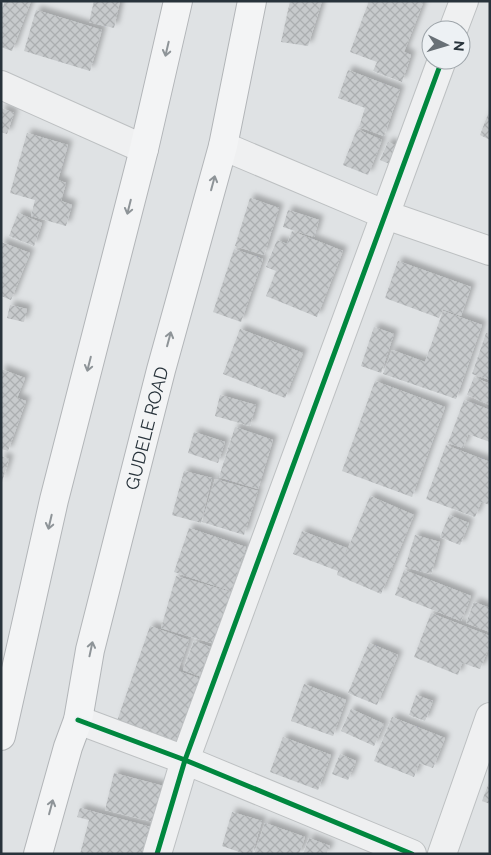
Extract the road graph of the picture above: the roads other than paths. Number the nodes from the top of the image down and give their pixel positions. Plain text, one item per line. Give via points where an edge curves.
1 (178, 1) edge
2 (252, 1) edge
3 (464, 1) edge
4 (457, 20) edge
5 (438, 70) edge
6 (1, 85) edge
7 (222, 146) junction
8 (144, 149) junction
9 (386, 215) junction
10 (490, 251) edge
11 (490, 717) edge
12 (78, 720) junction
13 (2, 727) edge
14 (185, 760) junction
15 (38, 854) edge
16 (158, 854) edge
17 (412, 854) edge
18 (442, 854) edge

1 -> 8 highway
2 - 7 highway, GUDELE ROAD
3 - 4 street
5 - 9 street
6 - 8 street
7 - 9 street
12 -> 7 highway, GUDELE ROAD via 92,640
8 -> 13 highway via 54,500
9 - 10 street
9 - 14 street
11 - 18 street
12 - 14 street
15 -> 12 highway, GUDELE ROAD
14 - 16 street
14 - 17 street

